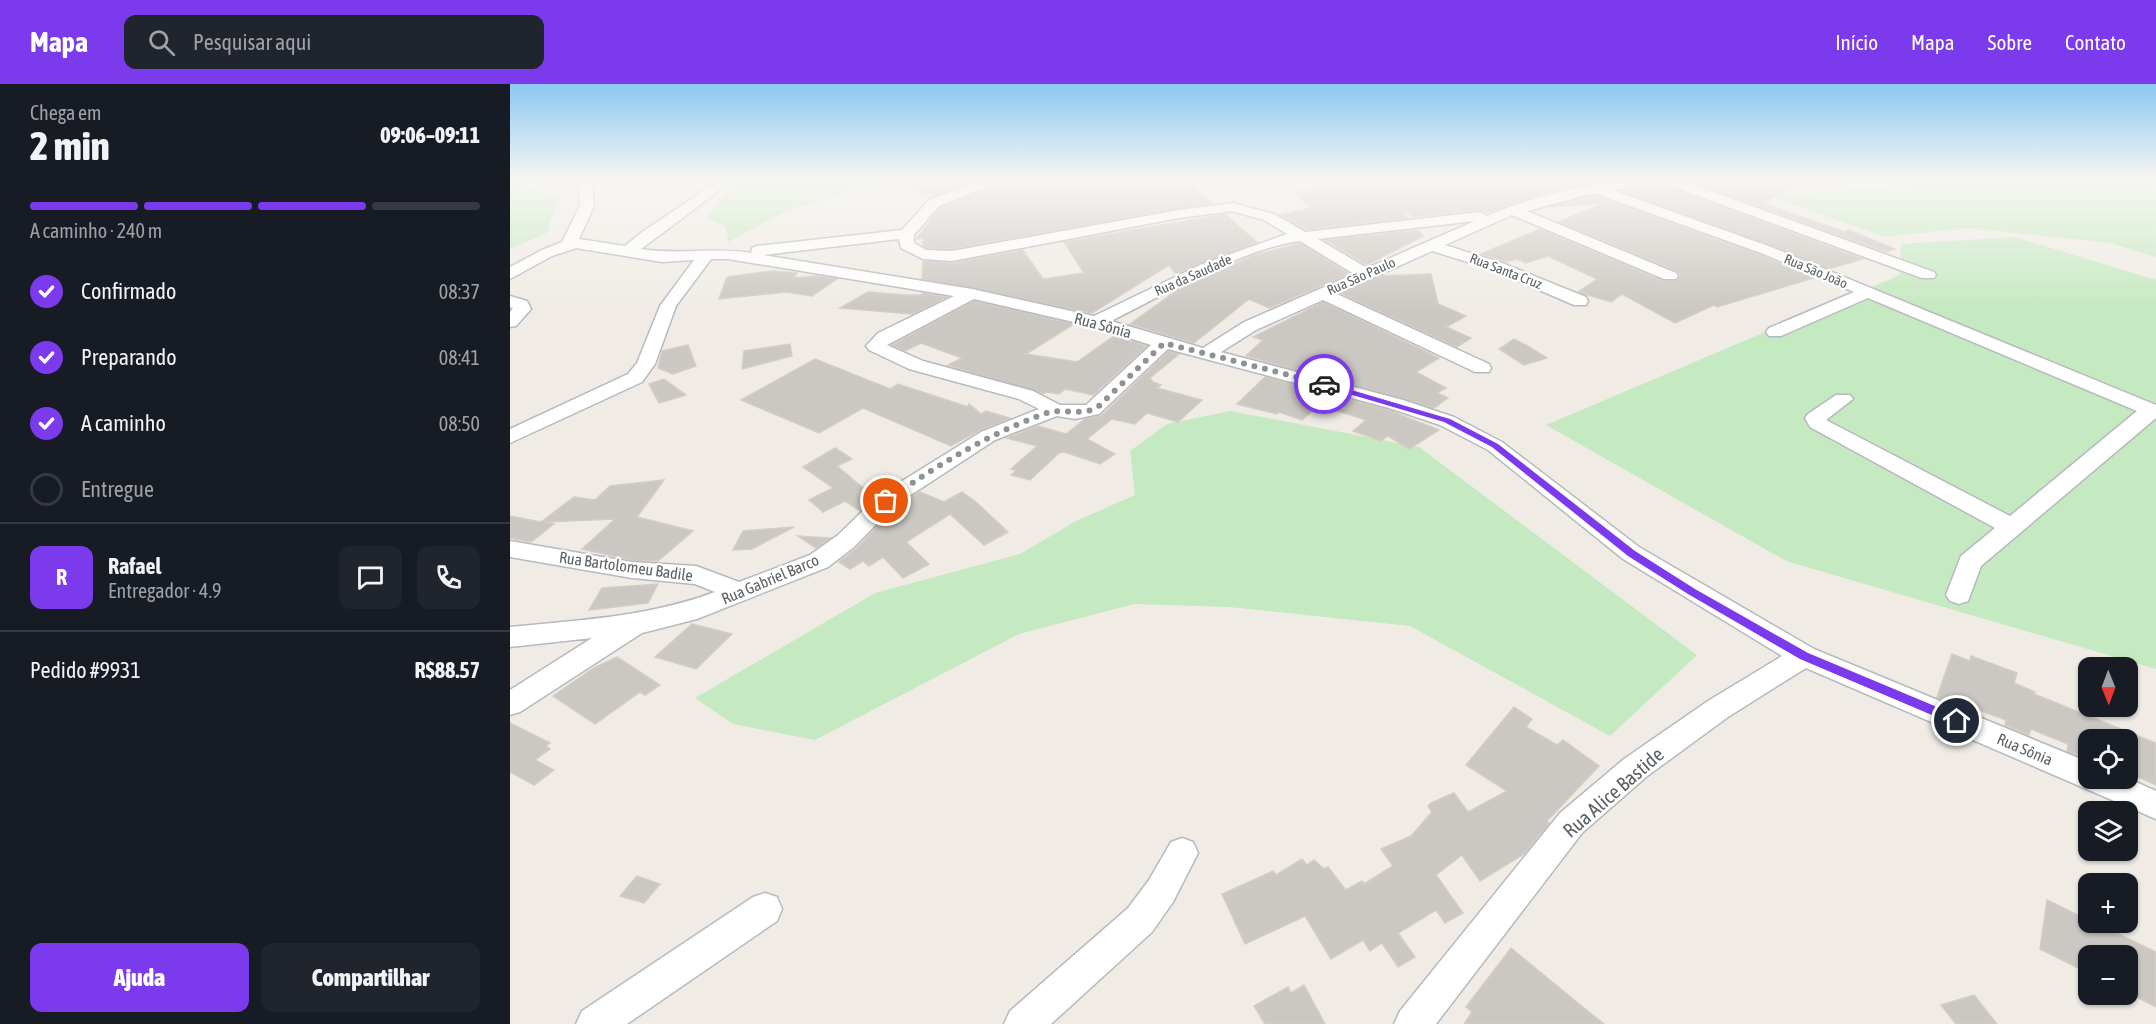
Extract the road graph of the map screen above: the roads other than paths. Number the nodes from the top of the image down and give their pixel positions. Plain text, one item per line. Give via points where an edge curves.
1 (579, 222) edge
2 (665, 222) edge
3 (918, 222) edge
4 (1135, 222) edge
5 (1275, 222) edge
6 (1419, 222) edge
7 (1486, 222) edge
8 (1535, 222) edge
9 (1689, 222) edge
10 (1782, 222) edge
11 (907, 234) junction
12 (1299, 235) junction
13 (569, 244) junction
14 (1430, 245) junction
15 (627, 253) junction
16 (728, 254) junction
17 (705, 257) junction
18 (510, 274) edge
19 (1366, 274) junction
20 (1928, 275) dead end
21 (1670, 276) dead end
22 (1322, 293) junction
23 (1867, 293) junction
24 (972, 294) junction
25 (510, 301) edge
26 (1580, 301) dead end
27 (510, 322) edge
28 (1096, 322) junction
29 (1775, 333) dead end
30 (1164, 343) junction
31 (1207, 353) junction
32 (1482, 368) dead end
33 (1843, 399) dead end
34 (1055, 410) junction
35 (2153, 411) edge
36 (510, 437) edge
37 (2011, 528) junction
38 (510, 549) edge
39 (740, 593) junction
40 (1959, 595) dead end
41 (634, 625) junction
42 (510, 637) edge
43 (1804, 656) junction
44 (510, 704) edge
45 (2078, 772) edge
46 (2119, 789) edge
47 (2156, 805) edge
48 (1182, 853) dead end
49 (765, 909) dead end
50 (595, 1024) edge
51 (1023, 1024) edge
52 (1413, 1024) edge

1 - 13 street
2 - 15 street
3 - 11 street
4 - 11 street via 952,256 916,253 906,245
5 - 12 street
6 - 12 street, Rua da Saudade
7 - 14 street, Rua São Paulo
8 - 21 street
9 - 23 street, Rua São João via 1766,249
10 - 20 street
11 - 16 street
12 - 19 street
12 - 28 street, Rua da Saudade via 1237,255
13 - 15 street, Rua Sônia
13 - 18 street
14 - 19 street, Rua São Paulo
14 - 26 street, Rua Santa Cruz via 1496,266
15 - 17 street, Rua Sônia
16 - 17 street, Rua Sônia
16 - 24 street, Rua Sônia
17 - 36 street via 668,306 646,364 635,378
19 - 22 street, Rua São Paulo
22 - 31 street, Rua São Paulo via 1250,326
22 - 32 street
23 - 29 street
23 - 35 street, Rua São João
24 - 28 street, Rua Sônia
24 - 34 street via 884,337 875,346 916,365 1026,395
25 - 27 street via 522,309
28 - 30 street, Rua Sônia
30 - 31 street, Rua Sônia
30 - 34 street, Rua Gabriel Barco via 1098,407 1084,412
31 - 43 street, Rua Sônia via 1447,421 1495,446 1631,553
33 - 37 street via 1815,418 1817,423
34 - 39 street, Rua Gabriel Barco via 988,436 918,479 886,501 846,541 819,561
35 - 37 street
37 - 40 street via 1970,562
38 - 39 street, Rua Bartolomeu Badile via 632,570 696,575
39 - 41 street, Rua Gabriel Barco via 688,612
41 - 42 street
41 - 44 street, Rua Gabriel Barco
43 - 45 street, Rua Sônia
43 - 52 street, Rua Alice Bastide via 1718,709 1635,768 1571,823
46 - 47 street
48 - 51 street via 1140,920
49 - 50 street

